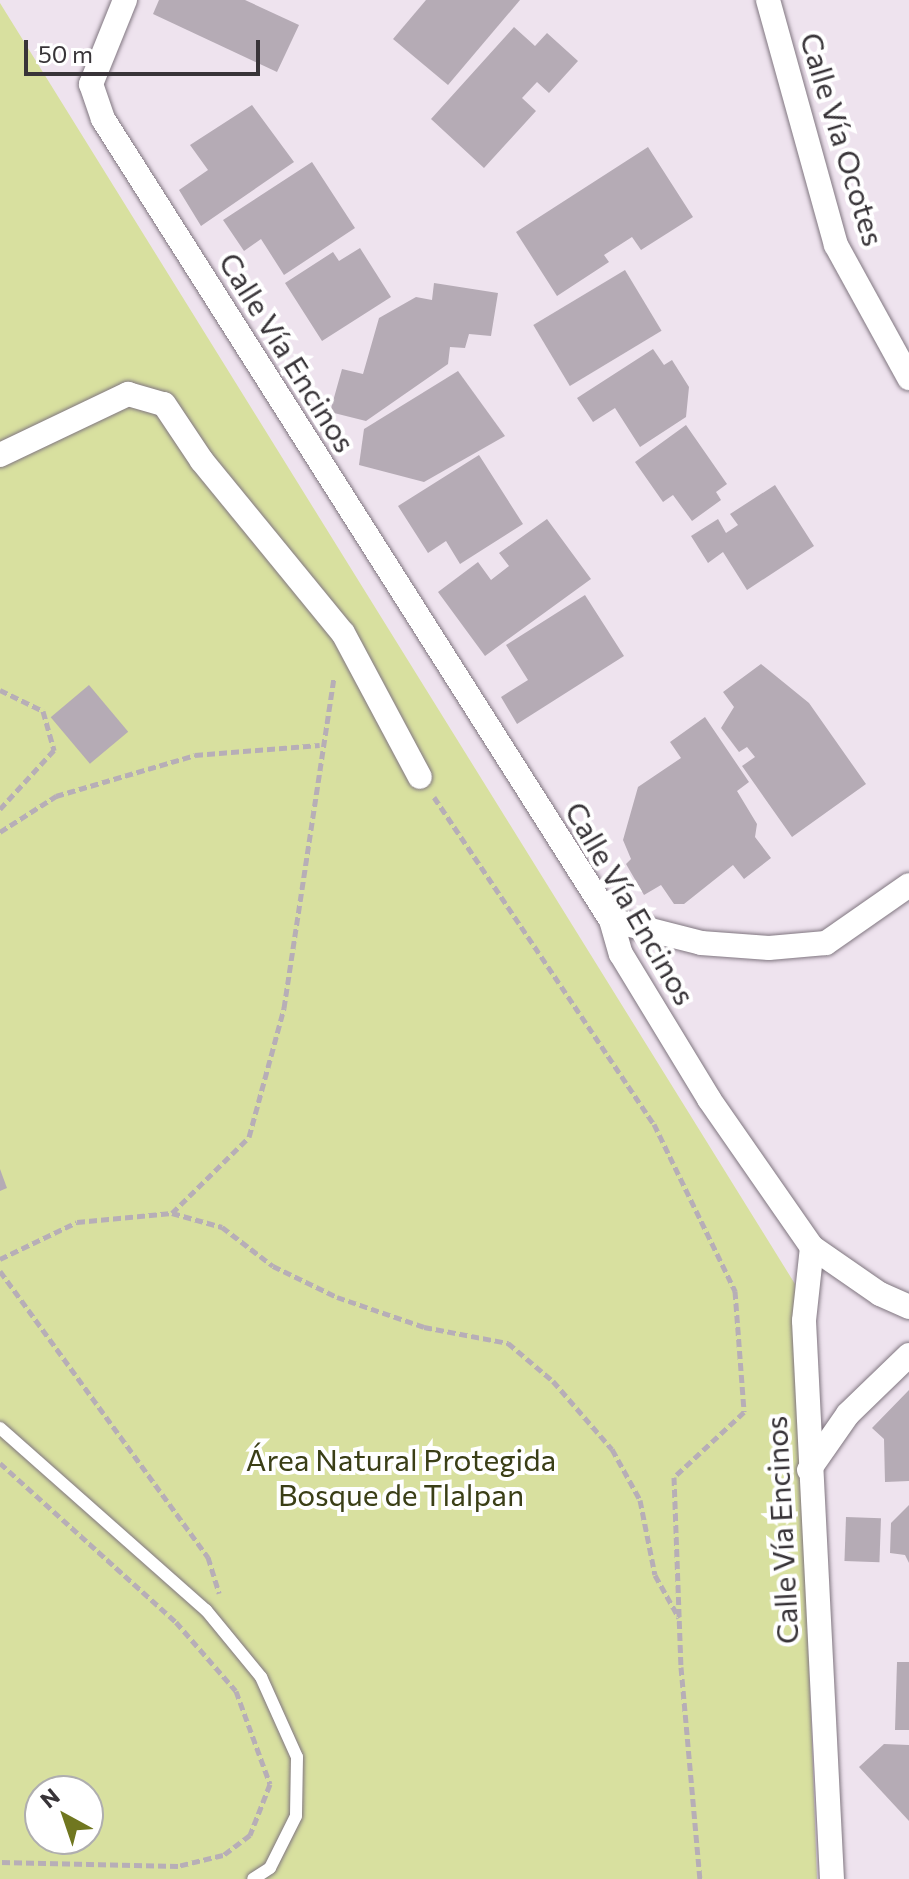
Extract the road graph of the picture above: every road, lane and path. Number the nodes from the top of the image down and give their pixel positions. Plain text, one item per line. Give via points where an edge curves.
1 (125, 0) edge
2 (768, 0) edge
3 (909, 378) edge
4 (0, 455) edge
5 (343, 633) junction
6 (0, 690) edge
7 (320, 745) junction
8 (420, 777) joint
9 (0, 809) edge
10 (0, 832) edge
11 (909, 885) edge
12 (611, 920) junction
13 (172, 1213) junction
14 (812, 1247) junction
15 (0, 1259) edge
16 (0, 1271) edge
17 (909, 1307) edge
18 (909, 1355) edge
19 (0, 1428) edge
20 (0, 1463) edge
21 (809, 1470) junction
22 (221, 1601) dead end
23 (680, 1619) junction
24 (234, 1644) junction
25 (236, 1691) junction
26 (0, 1862) edge
27 (253, 1879) edge
28 (700, 1879) edge
29 (832, 1879) edge

1 - 12 street, Calle Vía Encinos via 91,84 103,119
2 - 3 street, Calle Vía Ocotes via 836,245
4 - 5 street via 128,394 164,404 202,461
5 - 7 path
5 - 8 street
6 - 9 path via 43,711 54,750
7 - 10 path via 195,755 56,796
7 - 13 path via 284,1008 249,1137
8 - 23 path via 553,966 654,1124 735,1291 744,1412 674,1477
11 - 12 street via 826,943 769,948 701,943
12 - 14 street, Calle Vía Encinos via 621,954 709,1099
13 - 15 path via 77,1222
13 - 23 path via 222,1227 273,1266 337,1297 424,1327 508,1343 553,1381 612,1449 640,1500 655,1575
14 - 17 street via 880,1294
14 - 21 street, Calle Vía Encinos via 804,1321
16 - 22 path via 208,1557
18 - 21 street via 848,1414
19 - 24 lane via 206,1610
20 - 25 path via 176,1622
21 - 29 street, Calle Vía Encinos
23 - 28 path
24 - 25 path
24 - 27 lane via 261,1677 297,1757 296,1816 270,1868
25 - 26 path via 270,1784 250,1835 241,1842 223,1855 178,1866

